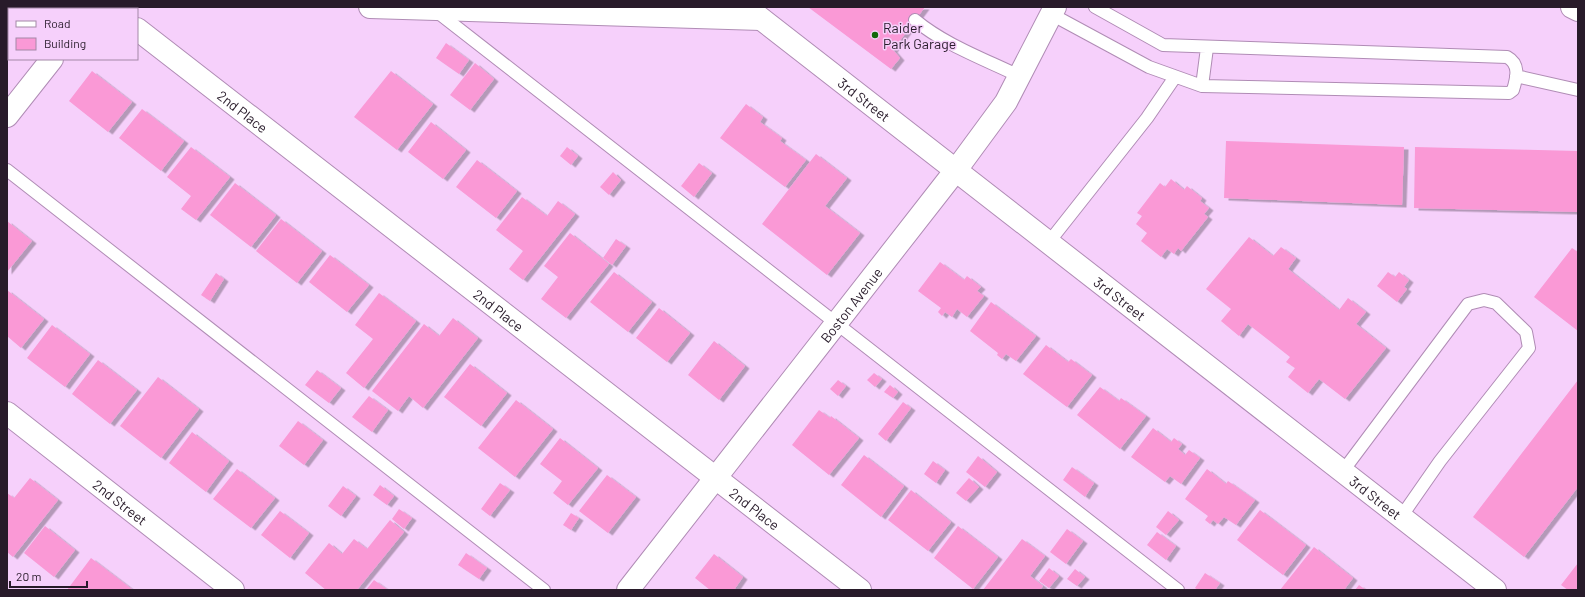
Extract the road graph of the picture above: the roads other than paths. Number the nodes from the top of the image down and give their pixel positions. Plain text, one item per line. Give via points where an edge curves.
1 (370, 7) edge
2 (1095, 7) edge
3 (1572, 7) edge
4 (434, 9) junction
5 (1578, 10) edge
6 (1053, 11) edge
7 (753, 13) edge
8 (915, 20) dead end
9 (138, 30) edge
10 (1206, 48) junction
11 (51, 60) edge
12 (1019, 76) junction
13 (1516, 76) junction
14 (1175, 77) junction
15 (1202, 86) junction
16 (1578, 90) edge
17 (7, 116) edge
18 (7, 170) edge
19 (956, 170) junction
20 (1049, 242) junction
21 (836, 323) junction
22 (7, 413) edge
23 (1343, 472) junction
24 (715, 477) junction
25 (1401, 517) junction
26 (233, 590) edge
27 (544, 590) edge
28 (628, 590) edge
29 (860, 590) edge
30 (1178, 590) edge
31 (1495, 590) edge

1 - 4 street
2 - 10 lane via 1163,46
3 - 5 street
4 - 7 street
4 - 21 lane
6 - 12 street, Boston Avenue
6 - 14 lane via 1149,67
7 - 19 street, 3rd Street
8 - 12 lane via 929,32
9 - 24 street, 2nd Place
10 - 13 lane via 1507,57 1513,60 1517,67
10 - 15 lane
11 - 17 street
12 - 19 street, Boston Avenue via 1006,102
13 - 15 lane via 1513,90 1509,93
13 - 16 lane
14 - 15 lane
14 - 20 lane via 1147,118
18 - 27 lane
19 - 20 street, 3rd Street
19 - 21 street, Boston Avenue
20 - 23 street, 3rd Street
21 - 24 street, Boston Avenue
21 - 30 lane
22 - 26 street, 2nd Street
23 - 25 street, 3rd Street
23 - 25 lane via 1468,304 1484,300 1496,303 1526,332 1529,348 1440,461
24 - 28 street, Boston Avenue
24 - 29 street, 2nd Place
25 - 31 street, 3rd Street

